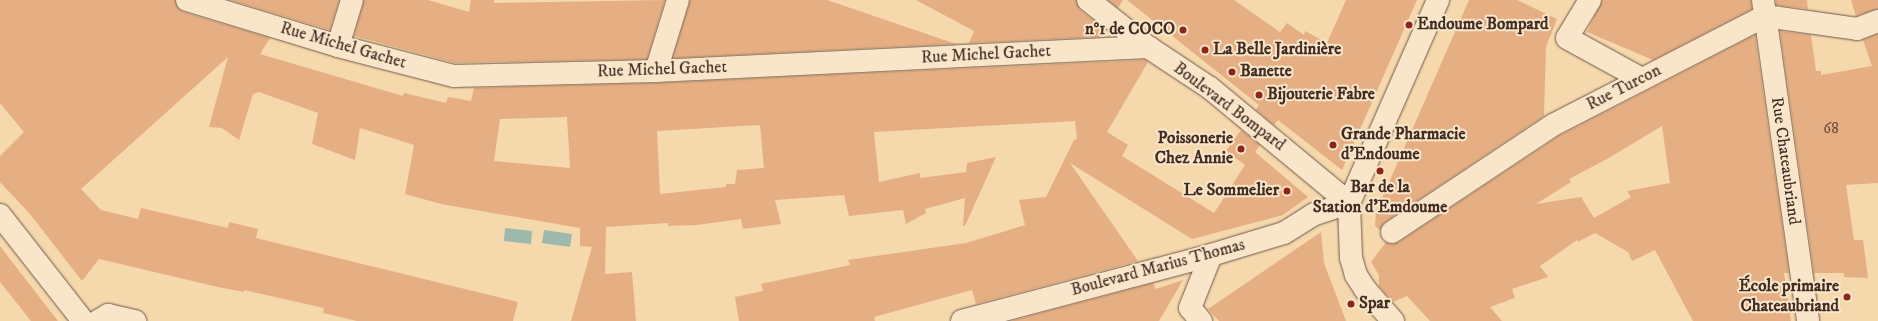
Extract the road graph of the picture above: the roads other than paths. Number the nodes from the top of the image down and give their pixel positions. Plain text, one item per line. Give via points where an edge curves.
1 (188, 0) edge
2 (352, 0) edge
3 (678, 0) edge
4 (1088, 0) edge
5 (1438, 0) edge
6 (1590, 0) edge
7 (1764, 8) edge
8 (1878, 21) edge
9 (338, 46) junction
10 (1148, 48) junction
11 (656, 72) junction
12 (1642, 79) junction
13 (1349, 203) junction
14 (0, 215) edge
15 (1392, 232) dead end
16 (1211, 255) junction
17 (82, 321) edge
18 (98, 321) edge
19 (135, 321) edge
20 (962, 321) edge
21 (1201, 321) edge
22 (1393, 321) edge
23 (1808, 321) edge

1 - 9 street, Rue Michel Gachet
2 - 9 street
3 - 11 street
4 - 10 street, Boulevard Bompard
5 - 13 street
6 - 12 street via 1567,38
7 - 8 street via 1857,29
7 - 12 street, Rue Turcon
7 - 23 street, Rue Chateaubriand
9 - 11 street, Rue Michel Gachet via 454,76
10 - 11 street, Rue Michel Gachet
10 - 13 street, Boulevard Bompard via 1210,88
12 - 15 street, Rue Turcon via 1553,125
13 - 16 street, Boulevard Marius Thomas via 1315,214 1284,233
13 - 22 street via 1351,258 1356,275
14 - 17 street
16 - 20 street, Boulevard Marius Thomas
16 - 21 street via 1190,308
18 - 19 street via 108,315

